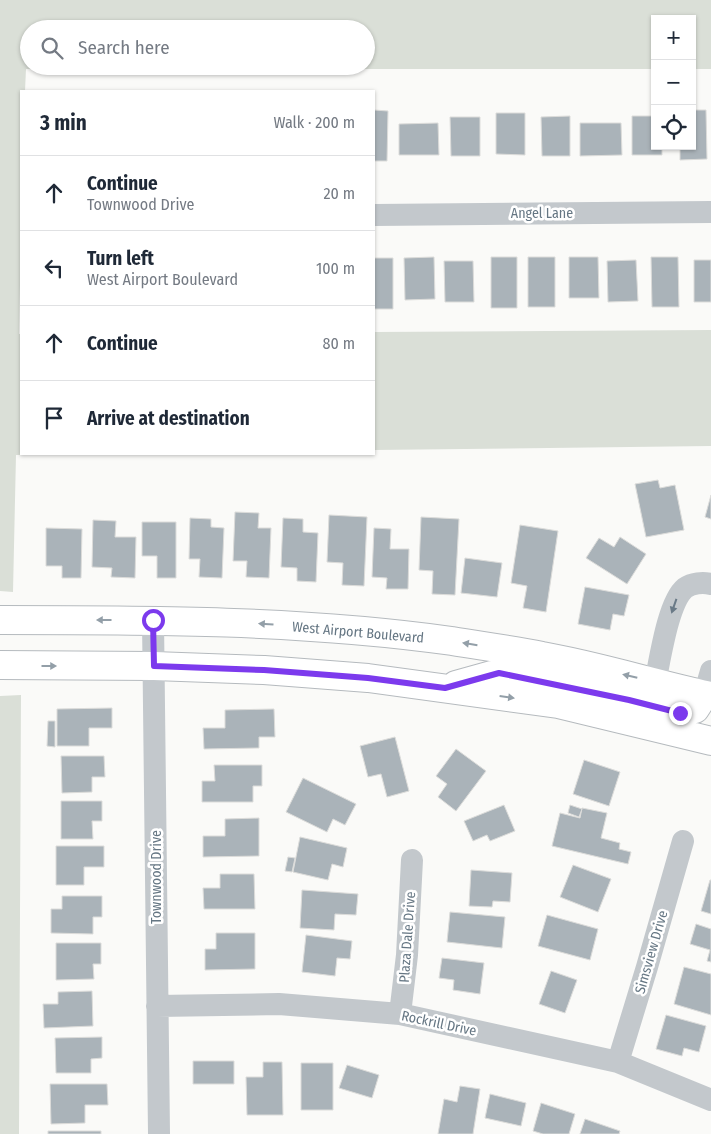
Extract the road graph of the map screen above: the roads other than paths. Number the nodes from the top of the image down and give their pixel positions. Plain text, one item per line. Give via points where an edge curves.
1 (711, 212) edge
2 (375, 215) edge
3 (711, 584) edge
4 (0, 620) edge
5 (153, 620) junction
6 (0, 666) edge
7 (154, 666) junction
8 (655, 683) junction
9 (709, 687) edge
10 (445, 688) junction
11 (711, 741) edge
12 (683, 841) dead end
13 (412, 860) dead end
14 (157, 1006) junction
15 (400, 1014) junction
16 (618, 1062) junction
17 (711, 1100) edge
18 (159, 1134) edge

1 - 2 street, Angel Lane
3 -> 8 street via 702,582 686,587 676,599
5 -> 4 main road, West Airport Boulevard
5 - 7 street, Townwood Drive
8 -> 5 main road, West Airport Boulevard via 543,656 451,641 258,623
6 -> 7 main road
7 - 10 main road via 264,670
7 - 14 street, Townwood Drive
8 - 9 main road, West Airport Boulevard
9 - 10 main road via 695,709 680,713 499,673
10 -> 11 main road via 558,704
12 - 16 street, Simsview Drive
13 - 15 street, Plaza Dale Drive
14 - 15 street, Rockrill Drive via 279,1004
14 - 18 street, Townwood Drive
15 - 16 street, Rockrill Drive
16 - 17 street, Rockrill Drive

